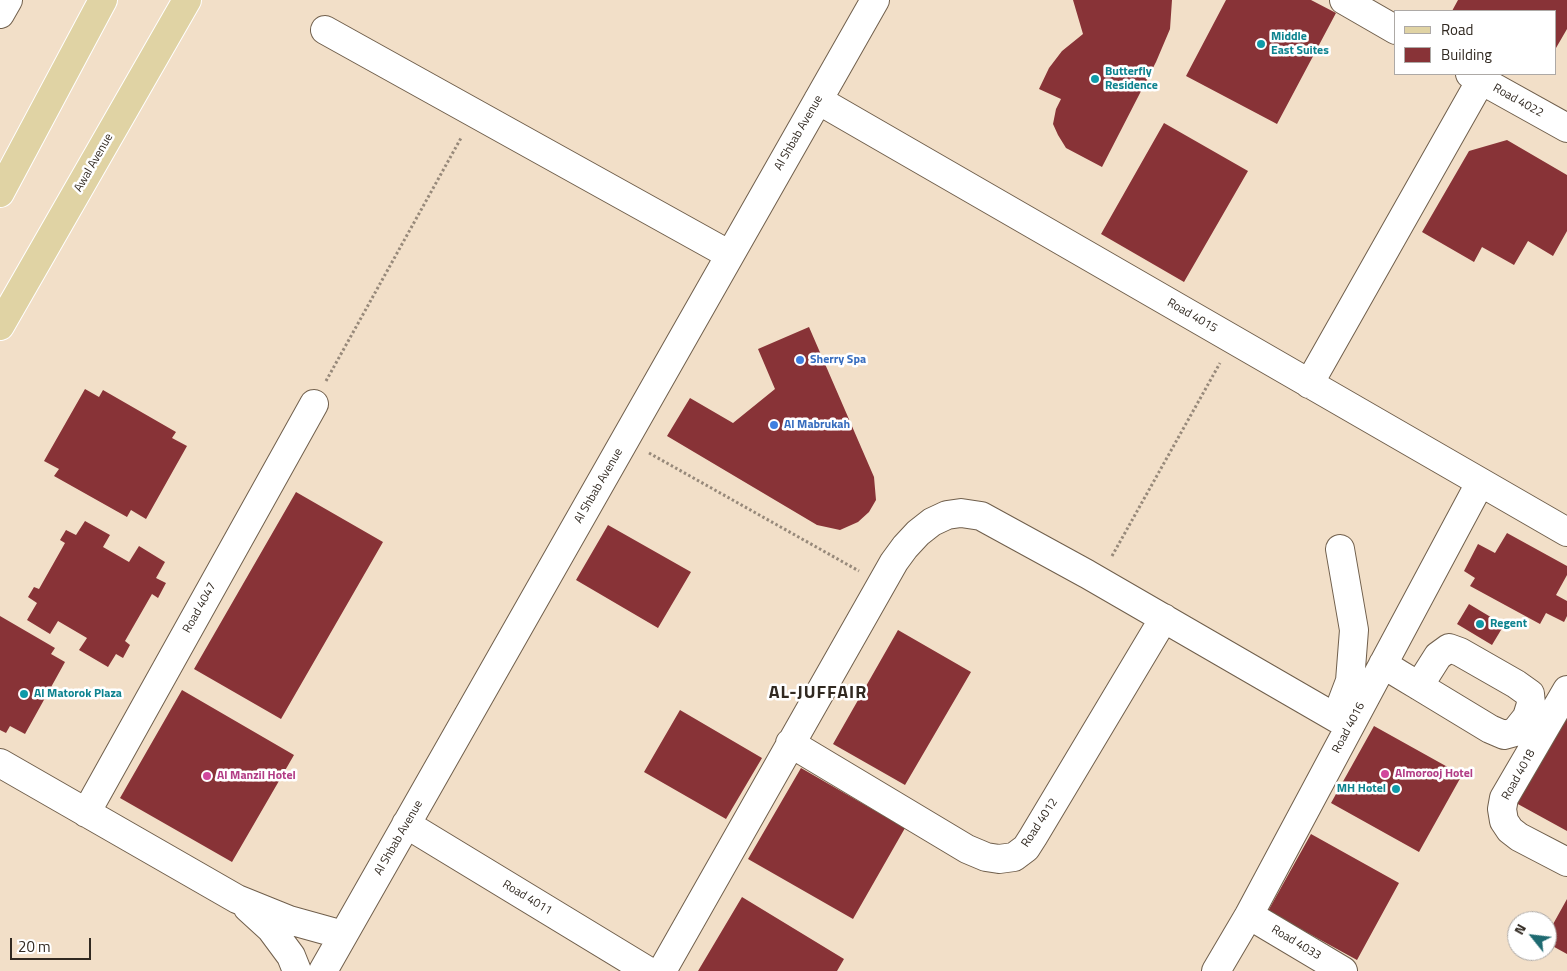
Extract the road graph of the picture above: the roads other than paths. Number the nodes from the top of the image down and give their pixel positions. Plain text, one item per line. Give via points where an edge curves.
1 (8, 0) edge
2 (188, 0) edge
3 (875, 0) edge
4 (1344, 0) edge
5 (95, 6) edge
6 (0, 14) edge
7 (1394, 29) edge
8 (325, 30) dead end
9 (1475, 77) edge
10 (818, 100) junction
11 (1567, 128) edge
12 (0, 193) edge
13 (730, 255) junction
14 (0, 326) edge
15 (1309, 384) junction
16 (314, 404) road end
17 (1480, 483) junction
18 (1567, 532) edge
19 (1340, 549) dead end
20 (1164, 618) junction
21 (1383, 664) junction
22 (1419, 686) dead end
23 (1567, 690) edge
24 (1344, 721) junction
25 (790, 743) junction
26 (0, 763) edge
27 (86, 813) junction
28 (406, 824) junction
29 (1567, 862) edge
30 (237, 899) junction
31 (1249, 914) junction
32 (343, 935) junction
33 (297, 971) edge
34 (323, 971) edge
35 (648, 971) edge
36 (662, 971) edge
37 (1216, 971) edge
38 (1343, 971) edge

1 - 6 street
2 - 14 main road, Awal Avenue
3 - 10 street, Al Shbab Avenue
4 - 7 street
5 - 12 main road
8 - 13 street
9 - 11 street, Road 4022
9 - 15 street
10 - 13 street, Al Shbab Avenue
10 - 15 street, Road 4015
13 - 28 street, Al Shbab Avenue
15 - 17 street, Road 4015
16 - 27 street, Road 4047
17 - 18 street, Road 4015
17 - 21 street, Road 4016
19 - 24 street via 1354,630
20 - 24 street
20 - 25 street via 981,516 947,515 918,533 899,554
20 - 25 street, Road 4012 via 1033,837 1026,848 1014,857 986,857 967,849
21 - 22 street
21 - 24 street, Road 4016
23 - 29 street, Road 4018 via 1504,798 1502,809 1510,830
24 - 31 street, Road 4016
25 - 36 street
26 - 27 street
27 - 30 street
28 - 32 street, Al Shbab Avenue
28 - 35 street, Road 4011
30 - 32 street via 289,920
30 - 33 street via 271,930 291,956
31 - 37 street, Road 4016
31 - 38 street, Road 4033
32 - 34 street, Al Shbab Avenue

